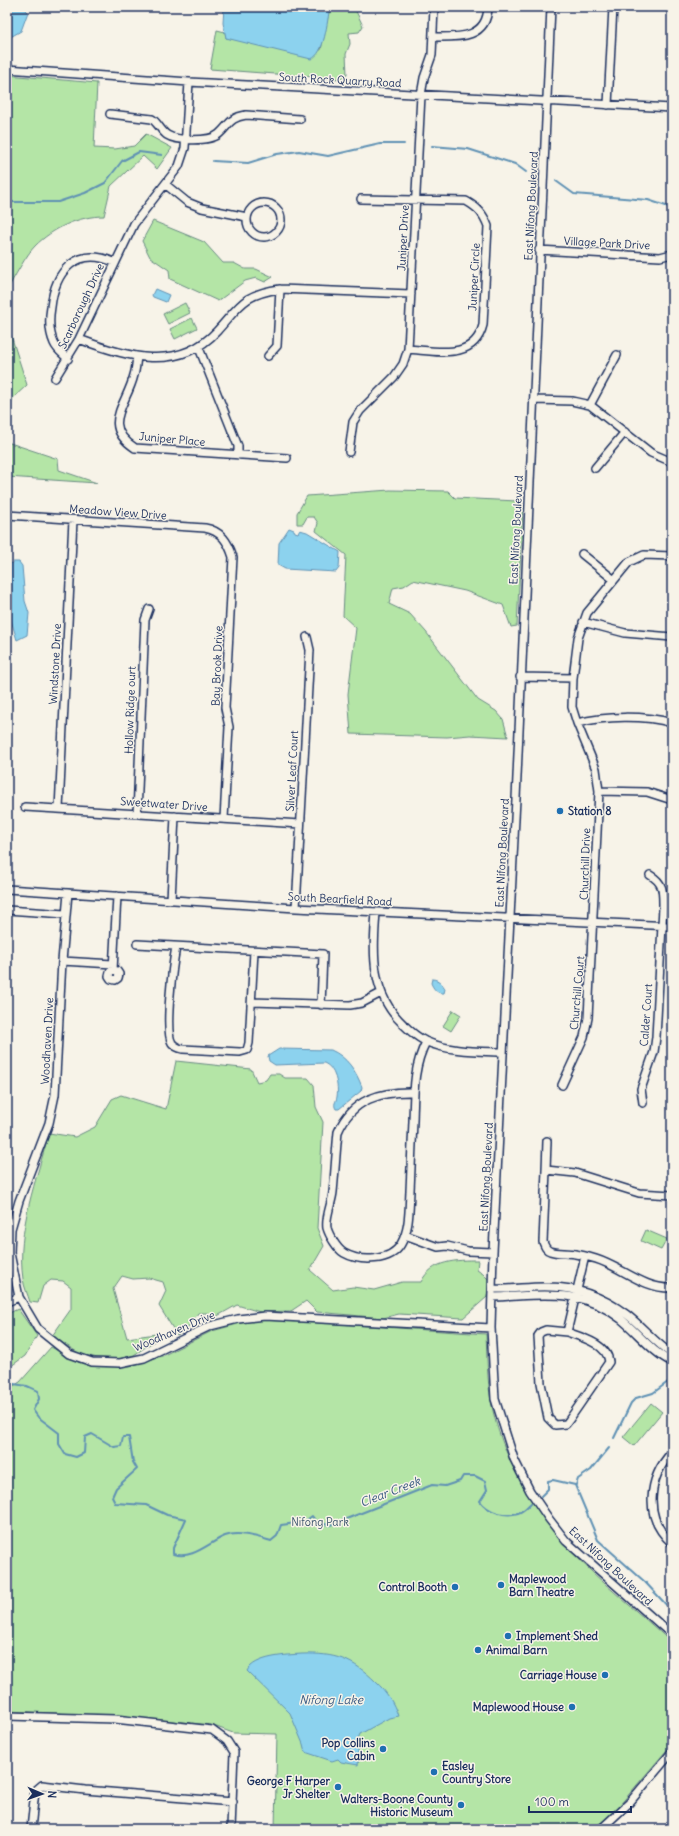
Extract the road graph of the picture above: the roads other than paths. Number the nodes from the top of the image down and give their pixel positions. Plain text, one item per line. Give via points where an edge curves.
1 (434, 7) edge
2 (488, 7) edge
3 (551, 7) edge
4 (613, 7) edge
5 (433, 37) junction
6 (7, 70) edge
7 (189, 82) junction
8 (421, 96) junction
9 (547, 101) junction
10 (608, 104) junction
11 (672, 108) edge
12 (110, 114) dead end
13 (300, 119) dead end
14 (186, 139) junction
15 (165, 184) junction
16 (361, 199) dead end
17 (416, 201) junction
18 (247, 217) junction
19 (539, 250) junction
20 (672, 254) edge
21 (114, 262) junction
22 (280, 289) junction
23 (411, 294) junction
24 (79, 339) junction
25 (198, 348) junction
26 (408, 349) junction
27 (617, 355) dead end
28 (268, 356) dead end
29 (137, 357) junction
30 (68, 359) junction
31 (55, 378) dead end
32 (534, 400) junction
33 (590, 405) junction
34 (625, 432) junction
35 (349, 452) dead end
36 (238, 455) junction
37 (287, 458) dead end
38 (672, 462) edge
39 (595, 468) dead end
40 (7, 516) edge
41 (73, 520) junction
42 (225, 538) joint
43 (582, 554) dead end
44 (672, 556) edge
45 (613, 579) junction
46 (149, 609) dead end
47 (583, 622) junction
48 (307, 637) dead end
49 (672, 637) edge
50 (520, 677) junction
51 (573, 678) junction
52 (577, 723) junction
53 (672, 723) edge
54 (599, 791) junction
55 (672, 800) edge
56 (26, 807) dead end
57 (59, 809) junction
58 (137, 814) junction
59 (175, 816) junction
60 (224, 819) junction
61 (300, 824) junction
62 (650, 875) dead end
63 (7, 889) edge
64 (68, 893) junction
65 (117, 896) junction
66 (171, 900) junction
67 (296, 908) junction
68 (7, 910) edge
69 (376, 912) junction
70 (65, 914) junction
71 (510, 919) junction
72 (594, 922) junction
73 (662, 926) junction
74 (672, 926) edge
75 (137, 944) dead end
76 (176, 947) junction
77 (254, 951) junction
78 (62, 962) junction
79 (381, 993) junction
80 (252, 1002) junction
81 (321, 1005) junction
82 (426, 1042) junction
83 (503, 1052) junction
84 (562, 1085) dead end
85 (414, 1092) junction
86 (643, 1103) dead end
87 (547, 1141) dead end
88 (546, 1170) junction
89 (672, 1195) edge
90 (405, 1236) junction
91 (493, 1252) junction
92 (585, 1256) junction
93 (672, 1288) edge
94 (492, 1289) junction
95 (531, 1292) junction
96 (576, 1294) junction
97 (492, 1297) junction
98 (19, 1298) junction
99 (7, 1302) edge
100 (491, 1328) junction
101 (567, 1332) junction
102 (672, 1354) edge
103 (672, 1362) edge
104 (672, 1452) edge
105 (672, 1543) edge
106 (672, 1635) edge
107 (7, 1716) edge
108 (672, 1752) edge
109 (233, 1802) junction
110 (31, 1829) edge
111 (231, 1829) edge
112 (601, 1829) edge

1 - 5 street, Juniper Drive
2 - 5 street via 485,20 479,29 469,35
3 - 9 street, East Nifong Boulevard
4 - 10 street
5 - 8 street, Juniper Drive via 432,55
6 - 7 street, South Rock Quarry Road
7 - 8 street, South Rock Quarry Road
7 - 14 street, Scarborough Drive
8 - 9 street, South Rock Quarry Road
8 - 17 street, Juniper Drive
9 - 10 street, South Rock Quarry Road
9 - 19 street, East Nifong Boulevard
10 - 11 street, South Rock Quarry Road
12 - 14 street via 152,119 166,134
13 - 14 street via 237,116 212,138
14 - 15 street, Scarborough Drive via 183,158
15 - 18 street via 192,204
15 - 21 street, Scarborough Drive via 134,224
16 - 17 street, Juniper Circle
17 - 23 street, Juniper Drive
17 - 26 street, Juniper Circle via 466,201 483,214 488,226 483,324 480,334 465,349 450,352
18 - 18 street via 249,228 253,233 263,237 274,234 281,225 278,208 268,202 256,204 248,212
19 - 20 street, Village Park Drive via 660,257
19 - 32 street, East Nifong Boulevard
21 - 24 street, Scarborough Drive
21 - 30 street, Scarborough Drive via 96,256 80,259 70,264 56,282 50,314 51,332 58,350
22 - 23 street
22 - 25 street via 267,291 240,304 218,330
22 - 28 street via 277,346
23 - 26 street, Juniper Drive
24 - 29 street
24 - 30 street, Scarborough Drive
25 - 29 street via 174,356
25 - 36 street via 238,446
26 - 35 street, Juniper Drive via 403,364 394,377 360,411 353,422
27 - 33 street
29 - 36 street, Juniper Place via 134,375 117,417 118,433 126,442 135,448
30 - 31 street, Scarborough Drive
32 - 33 street via 572,401
32 - 50 street, East Nifong Boulevard
33 - 34 street
34 - 38 street via 651,453
34 - 39 street
36 - 37 street, Juniper Place
40 - 41 street, Meadow View Drive
41 - 42 street, Meadow View Drive via 204,528
41 - 57 street, Windstone Drive
42 - 60 street, Bay Brook Drive via 233,557 225,708 229,727
43 - 45 street
44 - 45 street, Churchill Drive via 652,555 636,558
45 - 47 street, Churchill Drive
46 - 58 street, Hollow Ridge ourt via 145,620
47 - 49 street via 625,633
47 - 51 street, Churchill Drive via 575,652
48 - 61 street, Silver Leaf Court via 310,650
50 - 51 street
50 - 71 street, East Nifong Boulevard
51 - 52 street, Churchill Drive via 572,707
52 - 53 street via 609,717
52 - 54 street, Churchill Drive via 596,769
54 - 55 street via 647,792
54 - 72 street, Churchill Drive
56 - 57 street, Sweetwater Drive
57 - 58 street, Sweetwater Drive
58 - 59 street, Sweetwater Drive
59 - 60 street, Sweetwater Drive
59 - 66 street
60 - 61 street, Sweetwater Drive
61 - 67 street, Silver Leaf Court
62 - 73 street, Calder Court via 658,879 663,888
63 - 64 street, South Bearfield Road
64 - 65 street, South Bearfield Road
64 - 70 street, Woodhaven Drive
65 - 66 street, South Bearfield Road
65 - 78 street via 113,967
66 - 67 street, South Bearfield Road
67 - 69 street, South Bearfield Road
68 - 70 street
69 - 71 street, South Bearfield Road
69 - 79 street via 373,955
70 - 78 street, Woodhaven Drive
71 - 72 street, South Bearfield Road
71 - 83 street, East Nifong Boulevard
72 - 73 street, South Bearfield Road
72 - 84 street, Churchill Court via 586,1029
73 - 74 street, South Bearfield Road
73 - 86 street, Calder Court via 656,1036 654,1052 641,1089
75 - 76 street
76 - 77 street
76 - 80 street via 170,985 170,1039 177,1048 240,1052 247,1050
77 - 80 street
77 - 81 street via 323,954
78 - 98 street, Woodhaven Drive via 55,1095 49,1123 11,1229 10,1253
79 - 81 street via 362,1003
79 - 82 street via 399,1021
80 - 81 street
82 - 83 street via 459,1050
82 - 85 street via 416,1068
83 - 91 street, East Nifong Boulevard
85 - 90 street
85 - 90 street via 384,1092 374,1095 354,1109 342,1123 338,1132 333,1193 327,1220 327,1228 336,1245 342,1252 353,1257 386,1256 395,1252
87 - 88 street
88 - 89 street via 575,1173 639,1193
88 - 92 street via 543,1242 545,1248
90 - 91 street via 438,1247
91 - 94 street, East Nifong Boulevard
92 - 93 street via 628,1272 645,1284
92 - 96 street
94 - 95 street
94 - 97 street, East Nifong Boulevard
95 - 96 street
95 - 97 street
96 - 101 street
96 - 102 street via 608,1302
96 - 103 street via 605,1308
97 - 100 street, East Nifong Boulevard
98 - 99 street
98 - 100 street, Woodhaven Drive via 38,1330 69,1354 92,1362 120,1364 144,1358 210,1326 265,1316
100 - 106 street, East Nifong Boulevard via 495,1398 514,1459 530,1491 566,1541
101 - 101 street via 546,1330 541,1332 537,1341 540,1383 548,1418 555,1425 566,1424 609,1362 606,1353 588,1339
104 - 105 street via 657,1473 651,1498 659,1528
107 - 109 street via 115,1719 212,1730 227,1742 234,1752
108 - 112 street via 629,1803
109 - 110 street via 42,1785 35,1791
109 - 111 street

